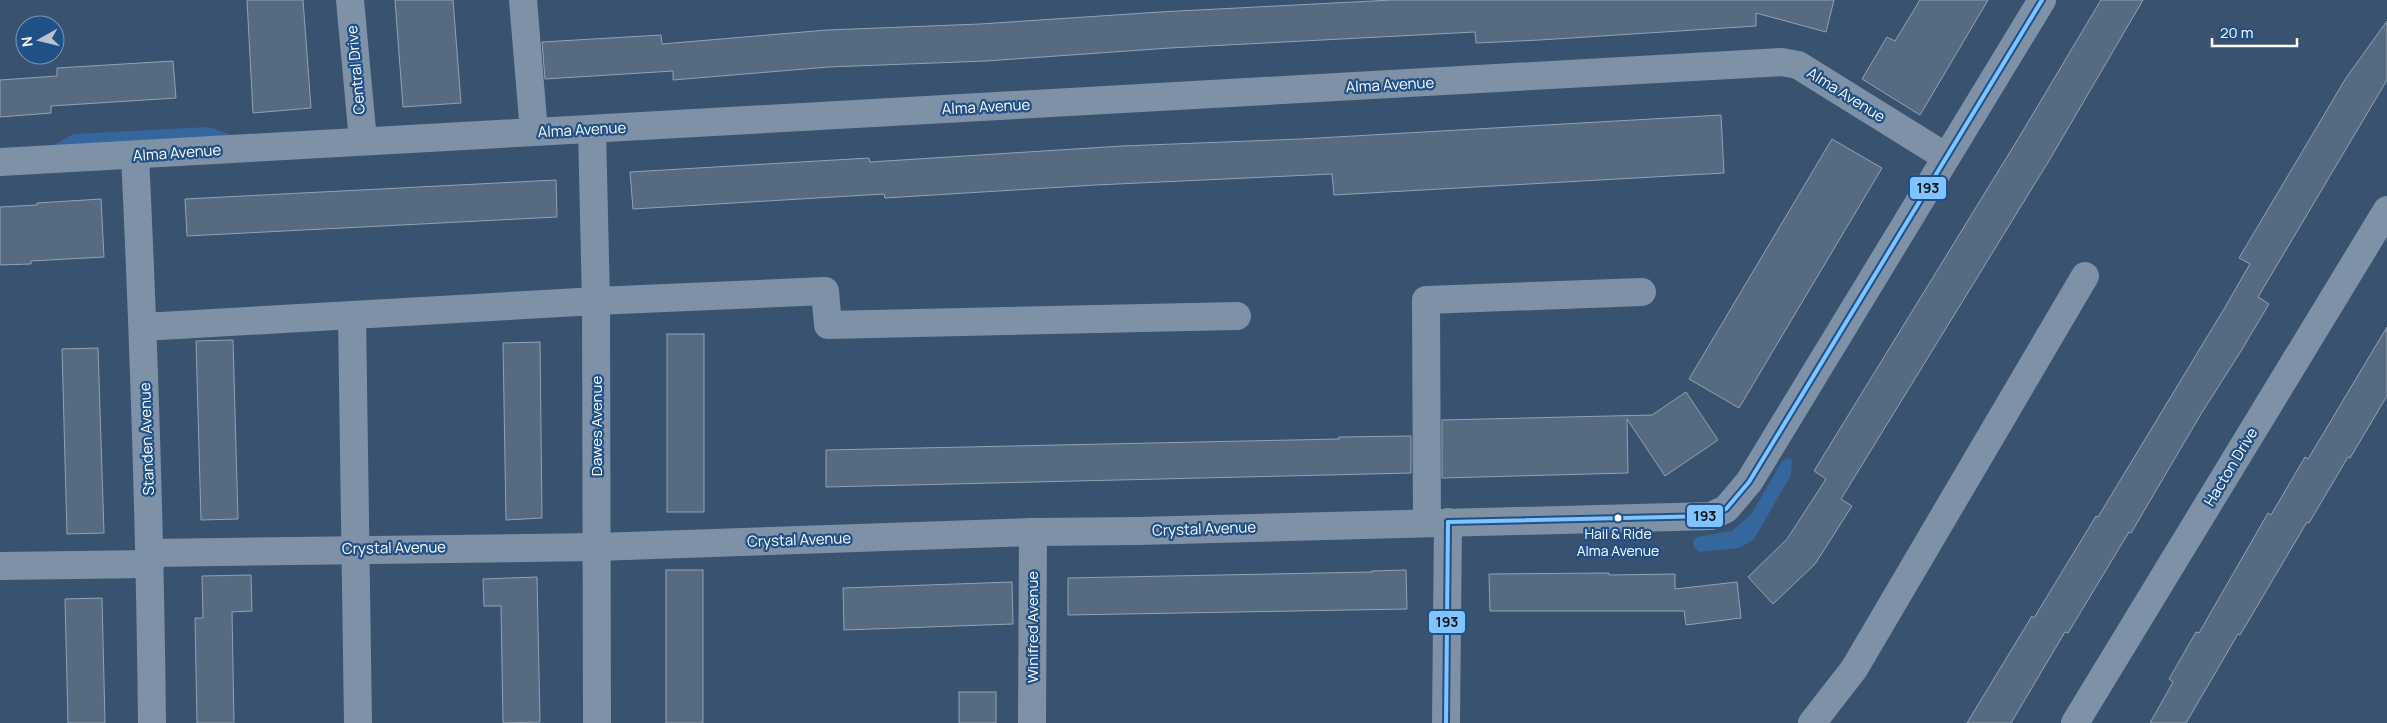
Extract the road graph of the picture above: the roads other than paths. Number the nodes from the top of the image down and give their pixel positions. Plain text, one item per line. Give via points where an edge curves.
1 (350, 0) edge
2 (523, 0) edge
3 (2042, 0) edge
4 (592, 130) junction
5 (534, 132) junction
6 (363, 141) junction
7 (135, 155) junction
8 (1946, 157) junction
9 (0, 162) edge
10 (2387, 210) edge
11 (2085, 276) dead end
12 (1642, 292) dead end
13 (596, 301) junction
14 (352, 315) junction
15 (1237, 316) dead end
16 (144, 327) junction
17 (1437, 522) junction
18 (1033, 532) junction
19 (597, 547) junction
20 (356, 549) junction
21 (150, 558) junction
22 (0, 566) edge
23 (152, 723) edge
24 (358, 723) edge
25 (597, 723) edge
26 (1032, 723) edge
27 (1446, 723) edge
28 (1812, 723) edge
29 (2075, 723) edge

1 - 6 street, Central Drive
2 - 5 street
3 - 8 street, Crystal Avenue
4 - 5 street, Alma Avenue
4 - 8 street, Alma Avenue via 1782,62 1798,65
4 - 13 street, Dawes Avenue
5 - 6 street, Alma Avenue
6 - 7 street, Alma Avenue
7 - 9 street, Alma Avenue
7 - 16 street, Standen Avenue
8 - 17 street, Crystal Avenue via 1749,482 1726,509 1711,516
10 - 29 street, Hacton Drive
11 - 28 street via 1854,668
12 - 17 street via 1426,300
13 - 14 street
13 - 15 street via 825,291 828,325
13 - 19 street, Dawes Avenue
14 - 16 street
14 - 20 street
16 - 21 street, Standen Avenue
17 - 18 street, Crystal Avenue via 1138,532
17 - 27 street
18 - 19 street, Crystal Avenue
18 - 26 street, Winifred Avenue
19 - 20 street, Crystal Avenue
19 - 25 street, Dawes Avenue
20 - 21 street, Crystal Avenue
20 - 24 street
21 - 22 street, Crystal Avenue
21 - 23 street, Standen Avenue

